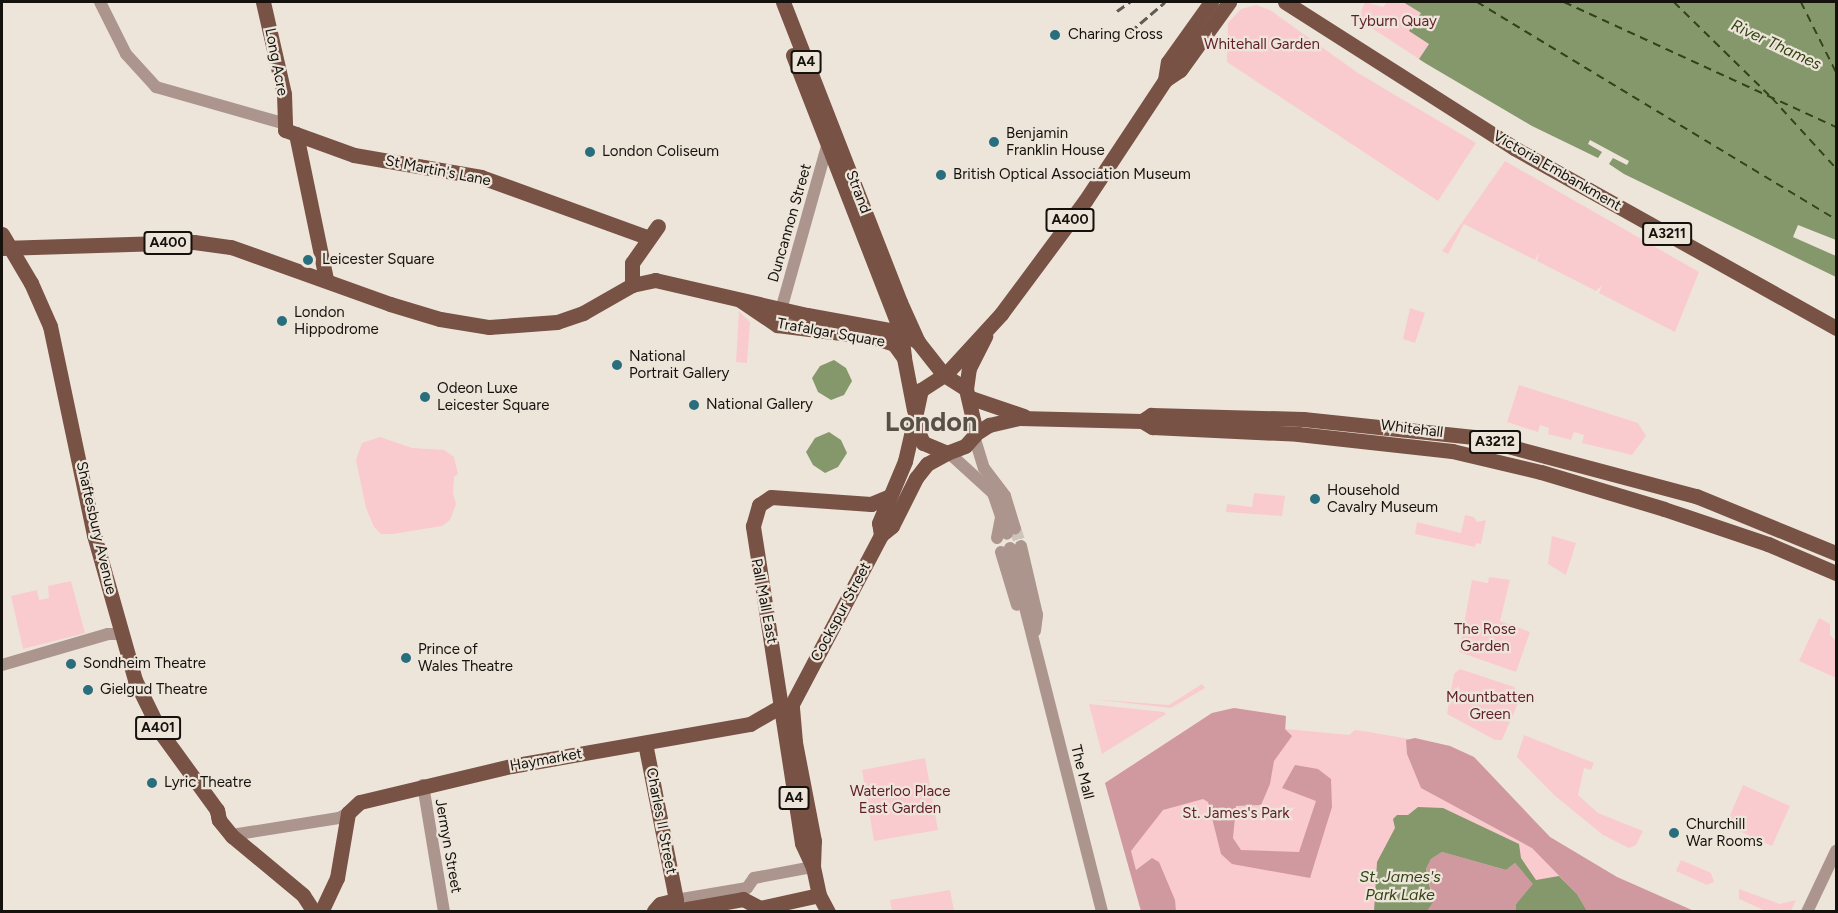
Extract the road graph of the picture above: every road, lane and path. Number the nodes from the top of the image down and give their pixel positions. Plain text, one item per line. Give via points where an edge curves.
1 (100, 2) edge
2 (263, 2) edge
3 (773, 2) edge
4 (783, 2) edge
5 (1211, 2) edge
6 (1229, 2) edge
7 (1286, 2) edge
8 (1189, 43) junction
9 (282, 123) junction
10 (296, 134) junction
11 (827, 146) junction
12 (2, 234) edge
13 (6, 248) edge
14 (326, 279) junction
15 (638, 283) junction
16 (736, 298) junction
17 (780, 308) junction
18 (791, 327) junction
19 (1836, 327) edge
20 (988, 328) junction
21 (901, 332) junction
22 (918, 342) junction
23 (904, 358) junction
24 (945, 375) junction
25 (969, 394) junction
26 (914, 416) junction
27 (1033, 418) junction
28 (1142, 421) junction
29 (974, 435) junction
30 (1503, 445) junction
31 (948, 453) junction
32 (1499, 461) junction
33 (897, 499) junction
34 (1010, 549) tunnel mouth
35 (1836, 553) edge
36 (1836, 573) edge
37 (121, 634) junction
38 (2, 665) edge
39 (780, 707) junction
40 (750, 724) junction
41 (788, 727) junction
42 (645, 743) junction
43 (423, 785) junction
44 (348, 813) junction
45 (218, 815) junction
46 (240, 834) junction
47 (1836, 851) edge
48 (254, 852) junction
49 (813, 867) junction
50 (290, 886) junction
51 (748, 894) junction
52 (819, 895) junction
53 (674, 907) edge
54 (654, 911) edge
55 (303, 912) edge
56 (314, 912) edge
57 (321, 912) edge
58 (444, 912) edge
59 (817, 912) edge
60 (828, 912) edge
61 (1102, 912) edge
62 (1807, 912) edge

1 - 9 street via 126,54 156,87
2 - 9 main road, Long Acre via 284,94
3 - 11 main road, Strand / A4
4 - 22 main road, Strand / A4
5 - 8 main road, A400
6 - 8 main road, A400
7 - 19 main road, Victoria Embankment / A3211 via 1514,148
8 - 20 main road, A400 via 1180,70 1165,80 1085,201
9 - 10 main road, St Martin's Lane via 285,130
10 - 14 main road
10 - 15 main road, St Martin's Lane via 354,155 481,177 650,240 632,263
11 - 17 street, Duncannon Street
11 - 21 main road, Strand / A4
12 - 13 main road, Shaftesbury Avenue / A401
13 - 14 main road, A400 via 204,243 264,256
13 - 37 main road, Shaftesbury Avenue / A401 via 39,300 56,347 92,525
14 - 15 main road, A400 via 440,319 489,327 557,322 583,313
15 - 16 main road, Trafalgar Square via 677,283
16 - 17 main road, Trafalgar Square
16 - 18 main road, Trafalgar Square via 770,322
17 - 18 street via 779,318
17 - 21 main road, Trafalgar Square
18 - 23 main road, Trafalgar Square via 880,339 898,347
20 - 24 main road, A400
20 - 25 main road, A400 via 969,368
21 - 22 main road, Trafalgar Square
21 - 23 main road, Strand / A4
22 - 24 main road, Strand / A4
23 - 26 main road, Trafalgar Square / A4
24 - 25 main road
24 - 26 main road via 921,390
25 - 27 main road, Whitehall / A3212 via 989,407
25 - 29 main road
26 - 31 main road via 923,443
26 - 33 main road, Trafalgar Square / A4
27 - 28 main road, Whitehall / A3212
27 - 29 main road, Whitehall / A3212 via 989,425
28 - 30 main road, Whitehall / A3212 via 1151,415 1303,419 1434,430
28 - 32 main road, Whitehall / A3212 via 1152,428 1360,440
29 - 31 main road via 965,447
29 - 31 street via 984,468 1005,496 1006,533 993,493
30 - 32 main road
30 - 35 main road, Whitehall / A3212 via 1711,501
31 - 33 main road via 922,470
32 - 36 main road, Whitehall / A3212 via 1705,523
33 - 39 main road, Pall Mall East / A4 via 871,504 784,497 766,499 757,510 753,539 772,635
33 - 41 main road, Cockspur Street / A4 via 879,523 881,534 792,704
34 - 61 street, The Mall
37 - 38 street
37 - 45 main road, Shaftesbury Avenue / A401 via 135,680 161,733
39 - 40 main road, Haymarket
39 - 41 main road, A4
40 - 41 main road, Haymarket via 758,728
40 - 42 main road, Haymarket
41 - 49 main road, A4 via 814,841
42 - 43 main road, Haymarket
42 - 53 main road, Charles II Street
43 - 44 main road, Haymarket via 360,802
43 - 58 street, Jermyn Street
44 - 46 street via 339,818
44 - 57 main road via 337,878
45 - 46 main road, Shaftesbury Avenue / A401
45 - 48 main road, Shaftesbury Avenue / A401 via 247,851
46 - 48 main road, Shaftesbury Avenue / A401
47 - 62 street
48 - 50 main road, Shaftesbury Avenue / A401
49 - 51 street via 754,878
49 - 52 main road, A4
50 - 55 main road, Shaftesbury Avenue / A401
50 - 56 main road, Shaftesbury Avenue via 303,895
51 - 52 main road via 760,908
51 - 53 main road
52 - 59 main road, A4
52 - 60 main road, A4
53 - 54 main road via 660,904

